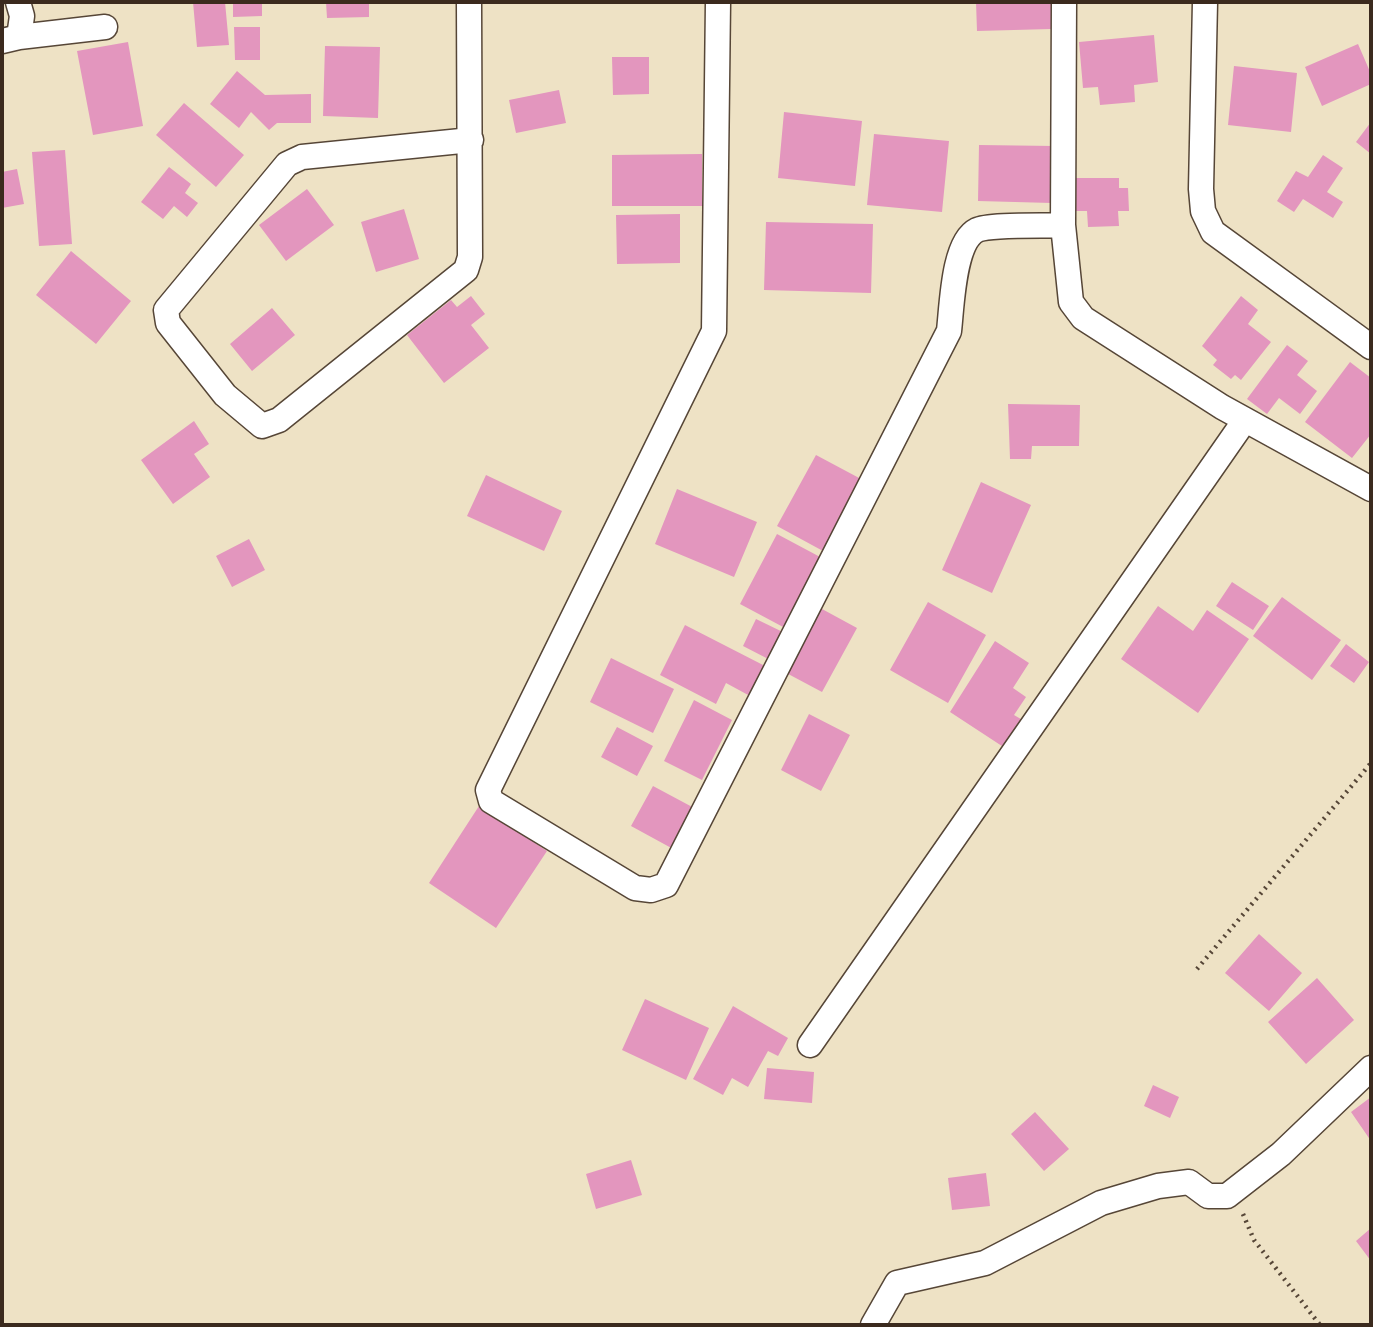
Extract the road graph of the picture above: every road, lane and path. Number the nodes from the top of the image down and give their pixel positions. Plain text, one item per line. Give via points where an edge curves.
1 (18, 2) edge
2 (469, 2) edge
3 (718, 2) edge
4 (1064, 2) edge
5 (1205, 2) edge
6 (104, 27) dead end
7 (10, 39) edge
8 (471, 140) junction
9 (1063, 225) junction
10 (1371, 347) edge
11 (1245, 419) junction
12 (1371, 489) edge
13 (1371, 763) edge
14 (1197, 968) dead end
15 (810, 1045) dead end
16 (1371, 1068) edge
17 (1233, 1191) junction
18 (873, 1325) edge
19 (1320, 1325) edge

1 - 7 street via 22,16
2 - 8 street
3 - 9 street via 714,331 488,790 491,801 635,888 651,890 666,885 949,331 959,256 966,237 979,229
4 - 9 street
5 - 10 street via 1201,189 1203,211 1213,232
6 - 7 street
8 - 8 street via 467,270 279,420 262,426 225,395 167,323 166,310 287,164 302,157
9 - 11 street via 1071,303 1083,318
11 - 12 street
11 - 15 street
13 - 14 path
16 - 17 street via 1281,1154
17 - 18 street via 1227,1196 1208,1196 1189,1182 1158,1185 1101,1203 985,1263 897,1283
17 - 19 path via 1254,1240

